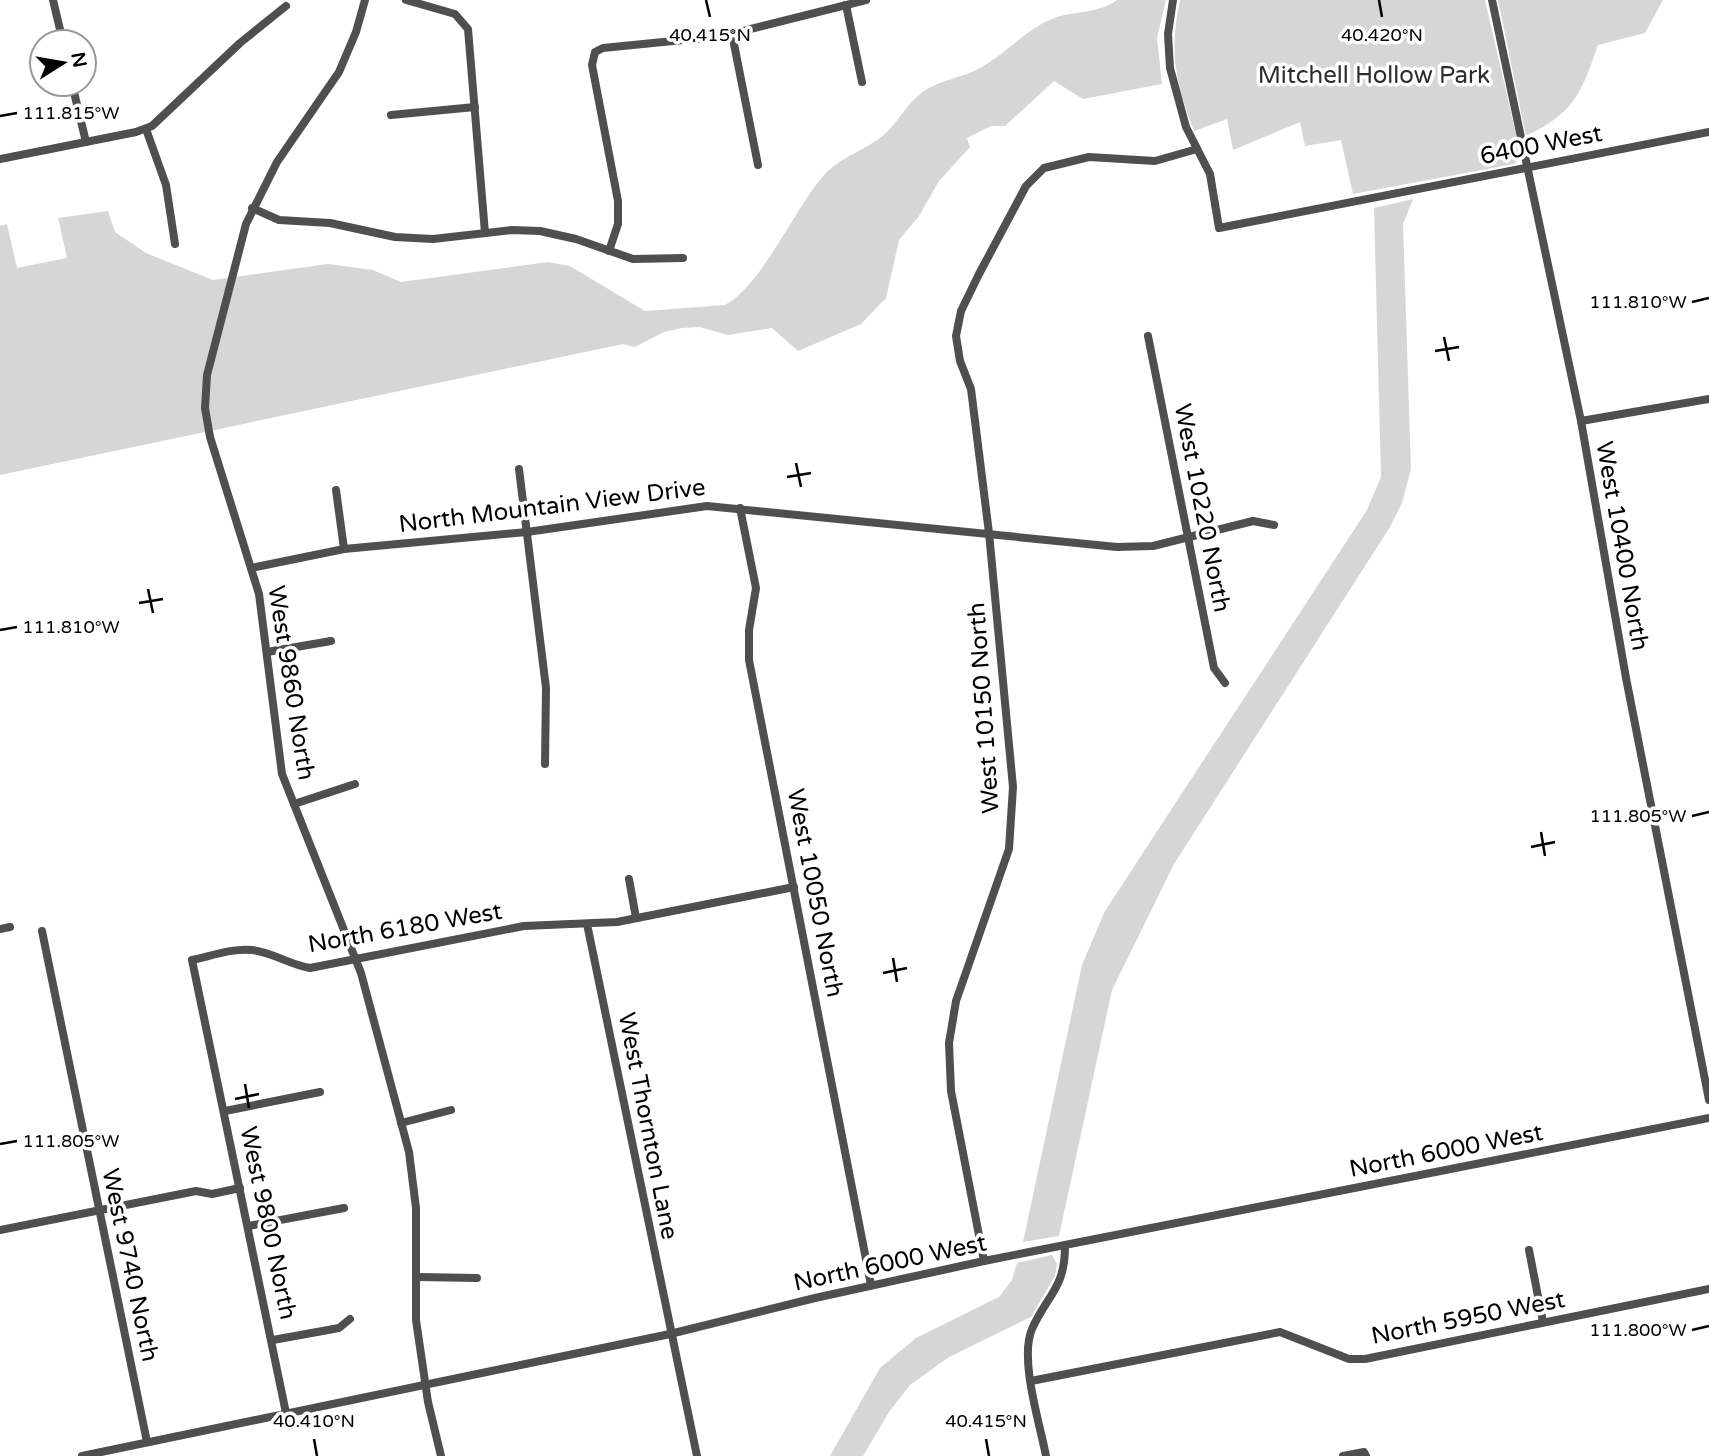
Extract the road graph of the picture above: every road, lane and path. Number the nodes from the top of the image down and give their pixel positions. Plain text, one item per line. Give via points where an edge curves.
1 (53, 0) edge
2 (365, 0) edge
3 (406, 0) edge
4 (866, 0) edge
5 (1174, 0) edge
6 (1492, 0) edge
7 (846, 5) junction
8 (286, 6) dead end
9 (60, 28) edge
10 (732, 34) junction
11 (862, 82) dead end
12 (75, 98) edge
13 (475, 107) junction
14 (391, 115) dead end
15 (146, 129) junction
16 (1709, 132) edge
17 (86, 142) junction
18 (1196, 149) junction
19 (0, 159) edge
20 (758, 165) dead end
21 (1526, 168) junction
22 (252, 208) junction
23 (485, 233) junction
24 (175, 244) dead end
25 (609, 251) junction
26 (682, 258) dead end
27 (1148, 336) dead end
28 (1709, 399) edge
29 (1581, 421) junction
30 (519, 469) dead end
31 (335, 489) dead end
32 (740, 508) junction
33 (1274, 524) dead end
34 (527, 532) junction
35 (989, 534) junction
36 (1189, 537) junction
37 (344, 549) junction
38 (251, 568) junction
39 (331, 641) dead end
40 (267, 652) junction
41 (1225, 683) dead end
42 (545, 764) dead end
43 (355, 784) dead end
44 (294, 804) junction
45 (629, 879) dead end
46 (794, 887) junction
47 (636, 918) junction
48 (587, 924) junction
49 (10, 927) dead end
50 (0, 929) edge
51 (41, 931) dead end
52 (192, 960) joint
53 (356, 961) junction
54 (320, 1092) dead end
55 (1709, 1100) edge
56 (451, 1110) dead end
57 (225, 1111) junction
58 (1709, 1118) edge
59 (401, 1123) junction
60 (240, 1188) junction
61 (99, 1208) junction
62 (344, 1208) dead end
63 (249, 1226) junction
64 (0, 1230) edge
65 (1065, 1246) junction
66 (1529, 1250) dead end
67 (984, 1261) junction
68 (418, 1277) junction
69 (477, 1278) dead end
70 (871, 1285) junction
71 (1709, 1289) edge
72 (350, 1319) dead end
73 (1543, 1322) junction
74 (670, 1334) junction
75 (273, 1340) junction
76 (1031, 1381) junction
77 (426, 1385) junction
78 (286, 1413) junction
79 (147, 1442) junction
80 (1365, 1454) edge
81 (82, 1456) edge
82 (441, 1456) edge
83 (697, 1456) edge
84 (1046, 1456) edge
85 (1343, 1456) edge

1 - 9 street
2 - 22 street, West 9860 North via 339,72 276,162
3 - 13 street via 464,21
4 - 7 street
5 - 18 street via 1168,34 1170,68
6 - 21 street, West 10400 North
7 - 10 street
7 - 11 street
8 - 15 street
10 - 20 street
10 - 25 street via 603,48 593,55 618,201 618,224
12 - 17 street
13 - 14 street
13 - 23 street
15 - 17 street
15 - 24 street via 166,185
16 - 21 street, 6400 West
17 - 19 street
18 - 21 street, 6400 West via 1210,174 1219,228
18 - 35 street, West 10150 North via 1155,161 1089,157 1044,168 1026,186 961,311 956,336 971,390
21 - 29 street, West 10400 North
22 - 23 street via 279,220 330,223 408,238
22 - 38 street, West 9860 North via 236,251 207,375 205,408
23 - 25 street via 540,231
25 - 26 street via 642,260
27 - 36 street, West 10220 North
28 - 29 street
29 - 55 street, West 10400 North
30 - 34 street
31 - 37 street
32 - 34 street, North Mountain View Drive via 707,506
32 - 35 street, North Mountain View Drive
32 - 46 street, West 10050 North via 756,588 749,660
33 - 36 street, North Mountain View Drive via 1253,521
34 - 37 street, North Mountain View Drive
34 - 42 street via 546,688
35 - 36 street, North Mountain View Drive via 1117,547 1153,546
35 - 67 street, West 10150 North via 1013,787 1009,849 956,1001 949,1043 951,1091
36 - 41 street, West 10220 North via 1214,668
37 - 38 street, North Mountain View Drive
38 - 40 street, West 9860 North
39 - 40 street
40 - 44 street, West 9860 North via 282,774
43 - 44 street
44 - 53 street, West 9860 North
45 - 47 street
46 - 47 street, North 6180 West
46 - 70 street, West 10050 North
47 - 48 street, North 6180 West
48 - 53 street, North 6180 West via 524,926
48 - 74 street, West Thornton Lane
49 - 50 street
51 - 61 street, West 9740 North
52 - 53 street, North 6180 West via 255,950 310,968
52 - 57 street, West 9800 North
53 - 59 street, West 9860 North
54 - 57 street
56 - 59 street
57 - 60 street, West 9800 North
58 - 65 street, North 6000 West
59 - 68 street via 415,1180
60 - 61 street
60 - 63 street, West 9800 North
61 - 64 street
61 - 79 street, West 9740 North
62 - 63 street
63 - 75 street, West 9800 North
65 - 67 street, North 6000 West
65 - 76 street via 1060,1284 1031,1330 1027,1350
66 - 73 street
67 - 70 street, North 6000 West
68 - 69 street
68 - 77 street via 416,1320
70 - 74 street, North 6000 West
71 - 73 street, North 5950 West
72 - 75 street via 339,1328
73 - 76 street, North 5950 West via 1349,1359 1280,1332
74 - 77 street, North 6000 West
74 - 83 street, West Thornton Lane
75 - 78 street, West 9800 North
76 - 84 street
77 - 78 street, North 6000 West
77 - 82 street
78 - 79 street, North 6000 West
79 - 81 street, North 6000 West
80 - 85 street

